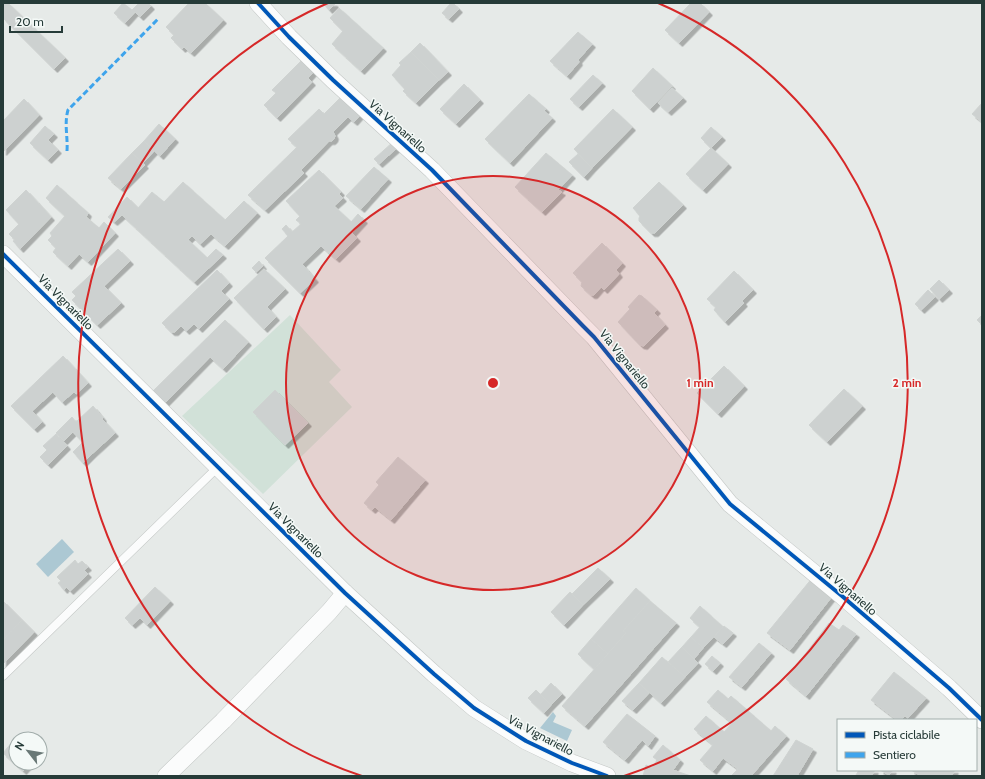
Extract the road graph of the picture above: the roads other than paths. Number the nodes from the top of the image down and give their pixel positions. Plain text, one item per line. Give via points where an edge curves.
1 (258, 3) edge
2 (3, 254) edge
3 (218, 468) junction
4 (344, 593) junction
5 (3, 676) edge
6 (982, 720) edge
7 (166, 776) edge
8 (608, 776) edge

1 - 6 street, Via Vignariello via 333,80 432,170 588,331 730,504 842,596 949,688
2 - 3 street, Via Vignariello
3 - 4 street, Via Vignariello
3 - 5 lane
4 - 7 street via 270,673
4 - 8 street, Via Vignariello via 474,708 526,741 572,763

